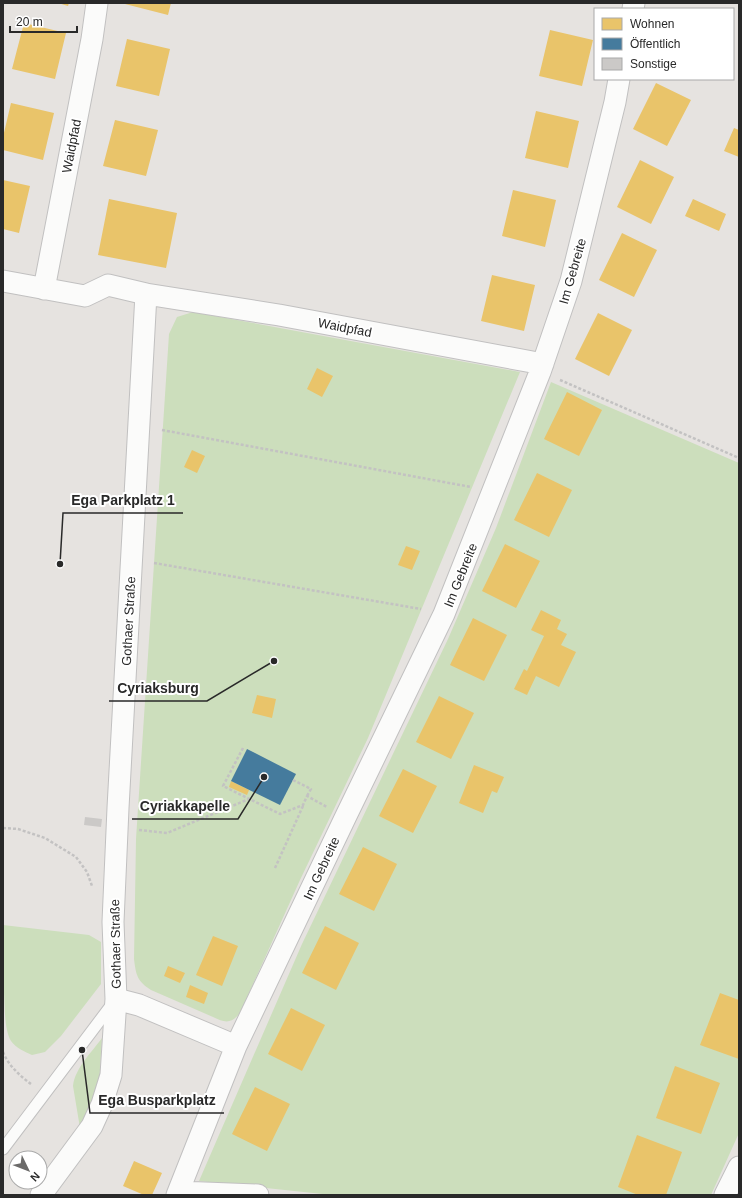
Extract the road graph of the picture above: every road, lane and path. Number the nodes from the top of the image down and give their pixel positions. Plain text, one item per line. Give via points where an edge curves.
1 (97, 3) edge
2 (619, 80) edge
3 (3, 281) edge
4 (44, 289) junction
5 (146, 294) junction
6 (542, 368) junction
7 (162, 430) dead end
8 (739, 458) edge
9 (473, 488) dead end
10 (154, 562) dead end
11 (421, 609) dead end
12 (243, 748) dead end
13 (293, 780) dead end
14 (307, 796) junction
15 (250, 799) junction
16 (303, 805) junction
17 (325, 806) dead end
18 (3, 828) edge
19 (138, 830) dead end
20 (275, 868) dead end
21 (93, 889) dead end
22 (116, 999) junction
23 (236, 1046) junction
24 (3, 1052) edge
25 (44, 1095) junction
26 (3, 1149) edge
27 (739, 1166) edge
28 (178, 1193) edge
29 (41, 1195) edge
30 (258, 1195) edge
31 (725, 1195) edge

1 - 4 street, Waidpfad
2 - 6 street, Im Gebreite via 571,281
3 - 4 street
4 - 5 street via 85,296 108,285
5 - 6 street, Waidpfad via 279,314
5 - 22 street, Gothaer Straße via 113,922
6 - 8 path
6 - 23 street, Im Gebreite via 444,614
7 - 9 path
10 - 11 path
12 - 15 path via 223,786
13 - 14 path via 311,789
14 - 16 path
14 - 17 path
15 - 16 path via 280,814
15 - 19 path via 167,833
16 - 20 path
18 - 21 path via 18,829 45,838 76,857
22 - 23 street via 139,1005
22 - 25 lane
22 - 29 street, Gothaer Straße via 112,1075 102,1104 92,1126
23 - 28 street, Im Gebreite
24 - 25 path via 18,1074
25 - 26 lane
27 - 31 street
28 - 30 street

